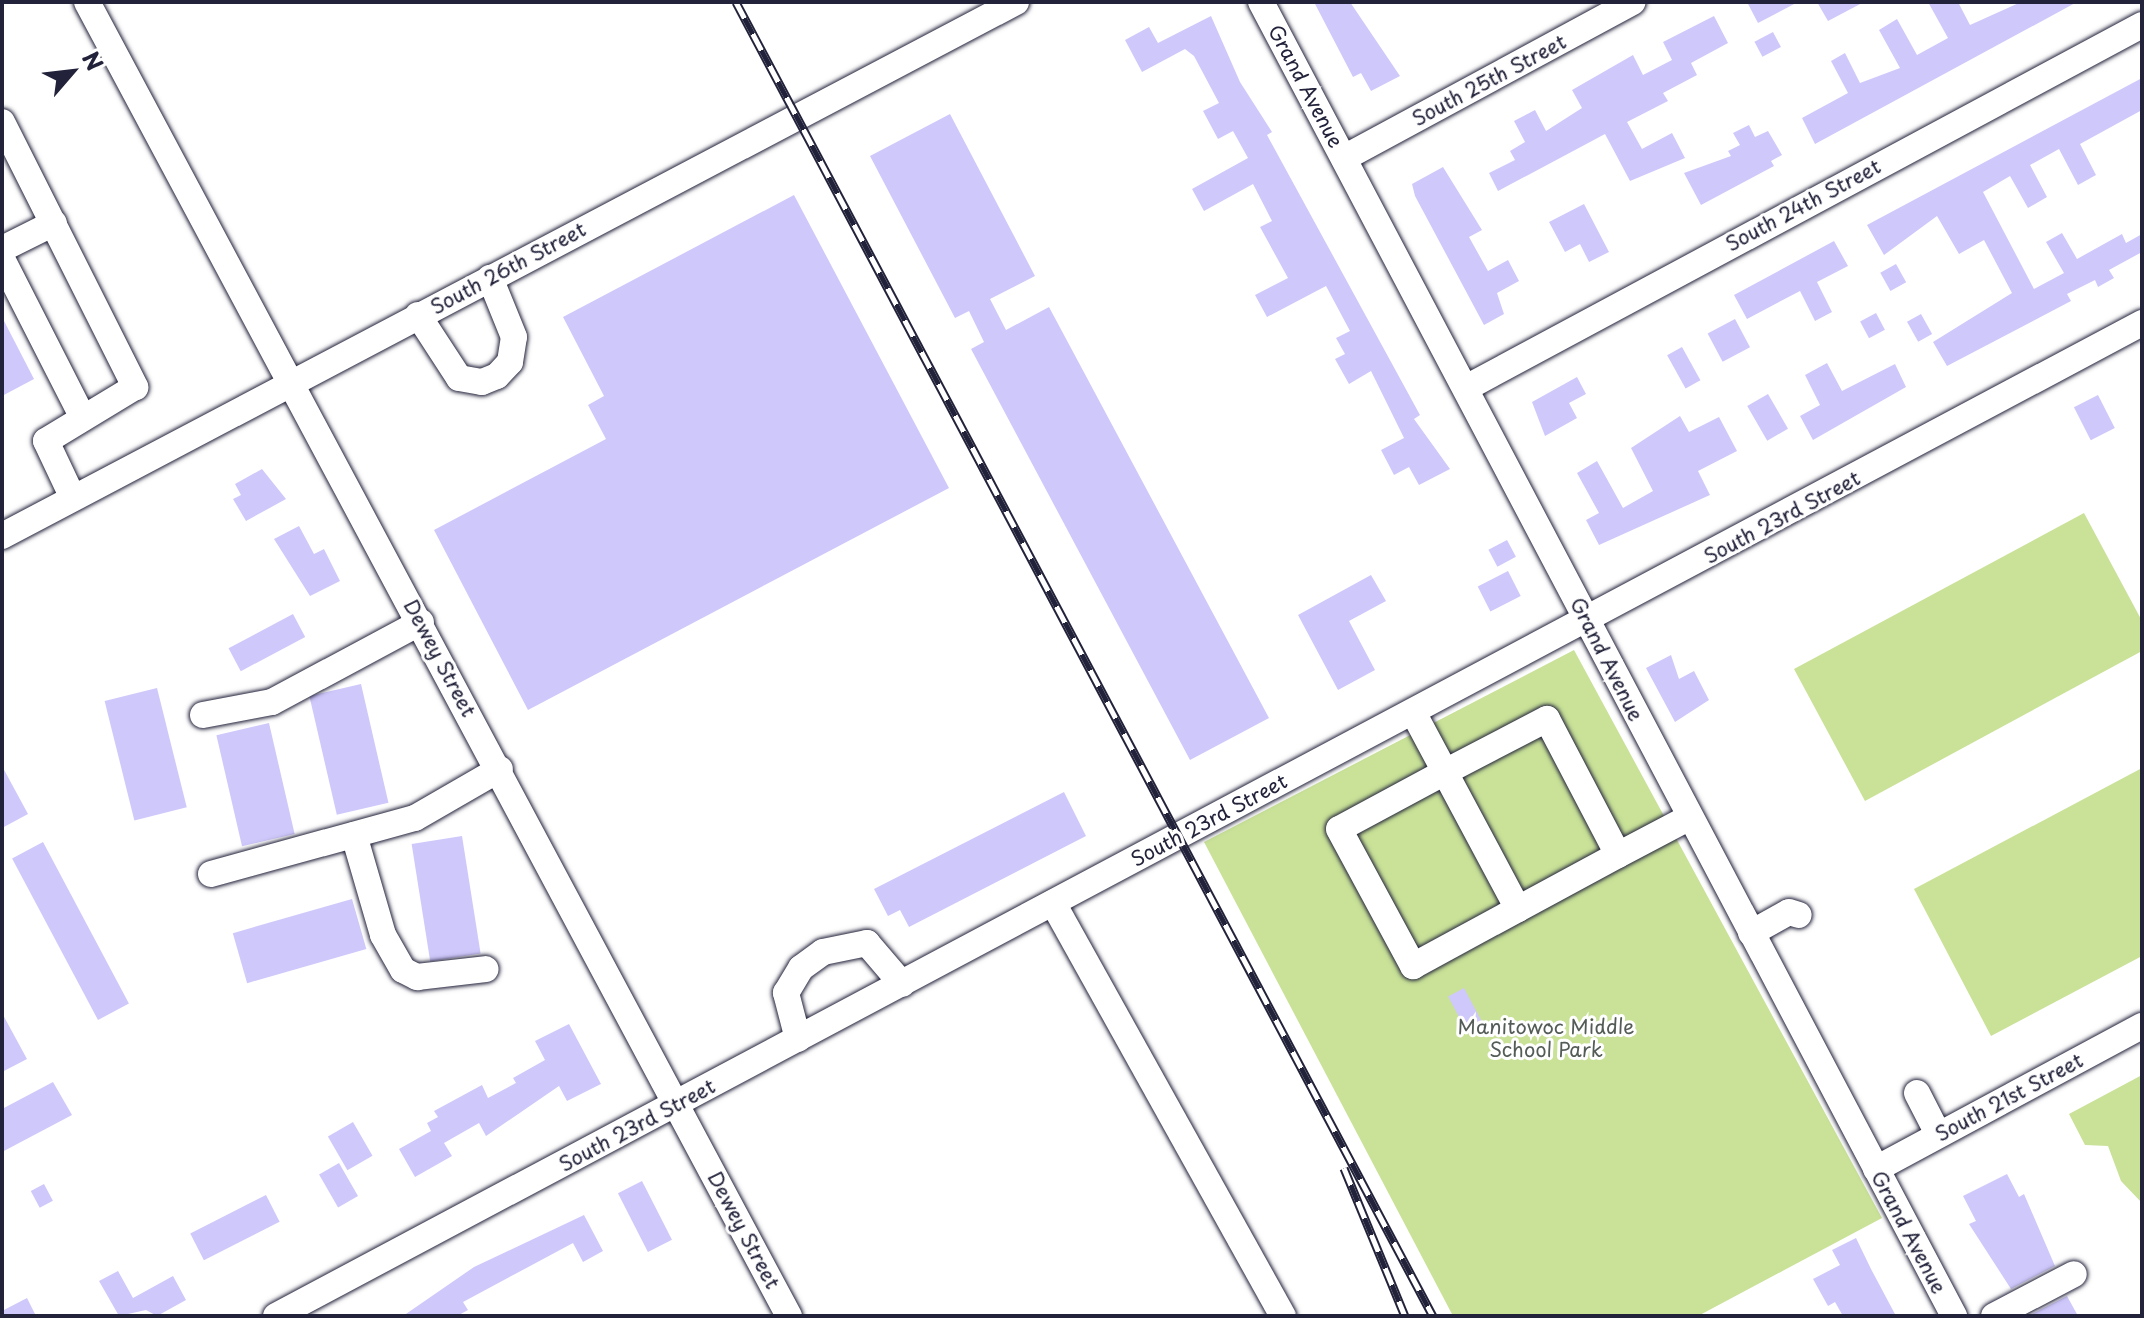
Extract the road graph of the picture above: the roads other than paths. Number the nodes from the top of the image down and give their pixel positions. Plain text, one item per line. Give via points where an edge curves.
1 (87, 2) edge
2 (1016, 2) edge
3 (1261, 2) edge
4 (1633, 2) edge
5 (2142, 25) edge
6 (2, 122) edge
7 (1344, 158) junction
8 (54, 223) junction
9 (2, 249) edge
10 (2, 259) edge
11 (490, 278) junction
12 (418, 315) junction
13 (2142, 323) edge
14 (292, 381) junction
15 (1466, 388) junction
16 (83, 418) junction
17 (73, 498) junction
18 (2, 536) edge
19 (1587, 620) junction
20 (421, 622) junction
21 (1413, 712) junction
22 (203, 715) dead end
23 (500, 769) junction
24 (1445, 772) junction
25 (1690, 817) junction
26 (354, 835) junction
27 (1618, 855) junction
28 (211, 874) dead end
29 (1053, 903) junction
30 (1518, 909) junction
31 (1799, 915) dead end
32 (1751, 933) junction
33 (486, 969) dead end
34 (902, 984) junction
35 (2142, 1026) edge
36 (798, 1039) junction
37 (1917, 1093) dead end
38 (678, 1104) junction
39 (1938, 1134) junction
40 (1876, 1169) junction
41 (2074, 1274) dead end
42 (276, 1316) edge
43 (789, 1316) edge
44 (1283, 1316) edge
45 (1954, 1316) edge
46 (1994, 1316) edge

1 - 14 street, Dewey Street
2 - 11 street, South 26th Street
3 - 7 street, Grand Avenue
4 - 7 street, South 25th Street
5 - 15 street, South 24th Street
6 - 8 street
7 - 15 street, Grand Avenue
8 - 9 street
8 - 16 street via 135,387
10 - 16 street
11 - 12 street, South 26th Street
11 - 12 street via 514,337 510,362 497,376 482,382 459,378
12 - 14 street, South 26th Street
13 - 19 street, South 23rd Street
14 - 17 street, South 26th Street
14 - 20 street, Dewey Street
15 - 19 street, Grand Avenue
16 - 17 street via 46,441
17 - 18 street, South 26th Street
19 - 21 street, South 23rd Street
19 - 25 street, Grand Avenue
20 - 22 street via 272,702
20 - 23 street, Dewey Street
21 - 24 street
21 - 29 street, South 23rd Street
23 - 26 street via 415,818
23 - 38 street, Dewey Street
24 - 27 street via 1547,719
24 - 30 street
24 - 30 street via 1339,829 1413,966
25 - 27 street
25 - 32 street, Grand Avenue
26 - 28 street
26 - 33 street via 383,935 403,970 417,977
27 - 30 street
29 - 34 street, South 23rd Street
29 - 44 street
31 - 32 street via 1789,912
32 - 40 street, Grand Avenue
34 - 36 street, South 23rd Street
34 - 36 street via 867,943 823,952 801,968 786,993
35 - 39 street, South 21st Street
36 - 38 street, South 23rd Street
37 - 39 street
38 - 42 street, South 23rd Street
38 - 43 street, Dewey Street
39 - 40 street, South 21st Street
40 - 45 street, Grand Avenue
41 - 46 street

